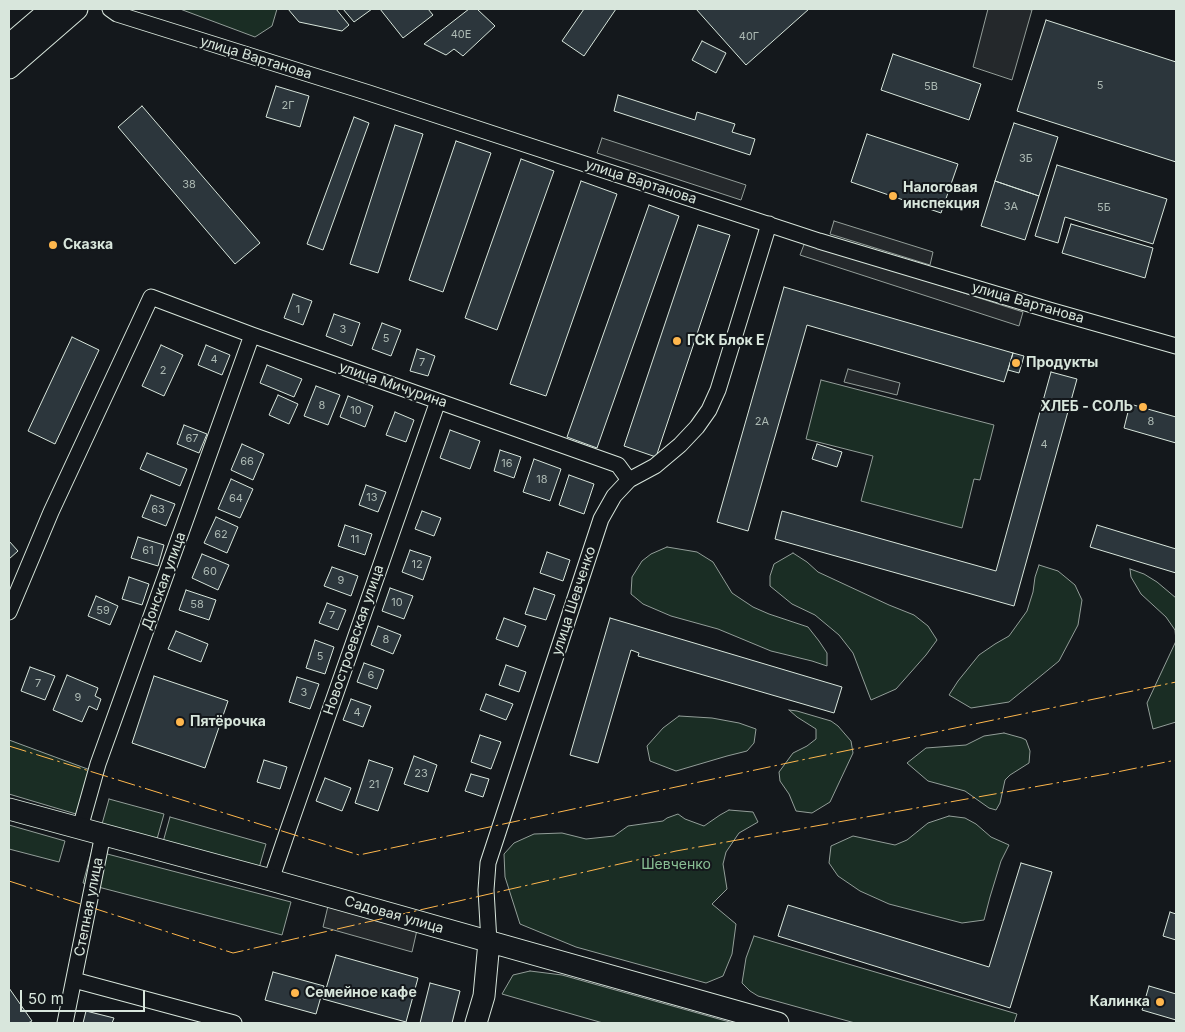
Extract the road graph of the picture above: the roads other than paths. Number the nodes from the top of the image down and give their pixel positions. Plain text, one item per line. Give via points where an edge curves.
1 (51, 9) edge
2 (77, 9) edge
3 (110, 9) edge
4 (9, 45) edge
5 (9, 68) edge
6 (769, 224) junction
7 (252, 335) junction
8 (1176, 346) edge
9 (438, 401) junction
10 (630, 480) junction
11 (9, 612) edge
12 (9, 809) edge
13 (80, 828) junction
14 (104, 834) junction
15 (271, 880) junction
16 (489, 942) junction
17 (74, 980) junction
18 (65, 1023) edge
19 (234, 1023) edge
20 (476, 1023) edge
21 (778, 1023) edge

1 - 4 street
2 - 5 street
3 - 6 street, улица Вартанова via 117,14
6 - 8 street, улица Вартанова
6 - 10 street, улица Шевченко via 709,410 680,445 655,466
7 - 9 street, улица Мичурина
7 - 11 street, улица Мичурина via 151,297 51,512
7 - 13 street, Донская улица via 98,764
9 - 10 street, улица Мичурина via 618,466
9 - 15 street, Новостроевская улица
10 - 16 street, улица Шевченко via 614,496 601,519 488,863
12 - 13 street, Садовая улица
13 - 14 street, Садовая улица
14 - 15 street, Садовая улица
14 - 17 street, Степная улица
15 - 16 street, Садовая улица
16 - 20 street, улица Шевченко via 484,996
16 - 21 street, Садовая улица
17 - 18 street, Степная улица
17 - 19 street

